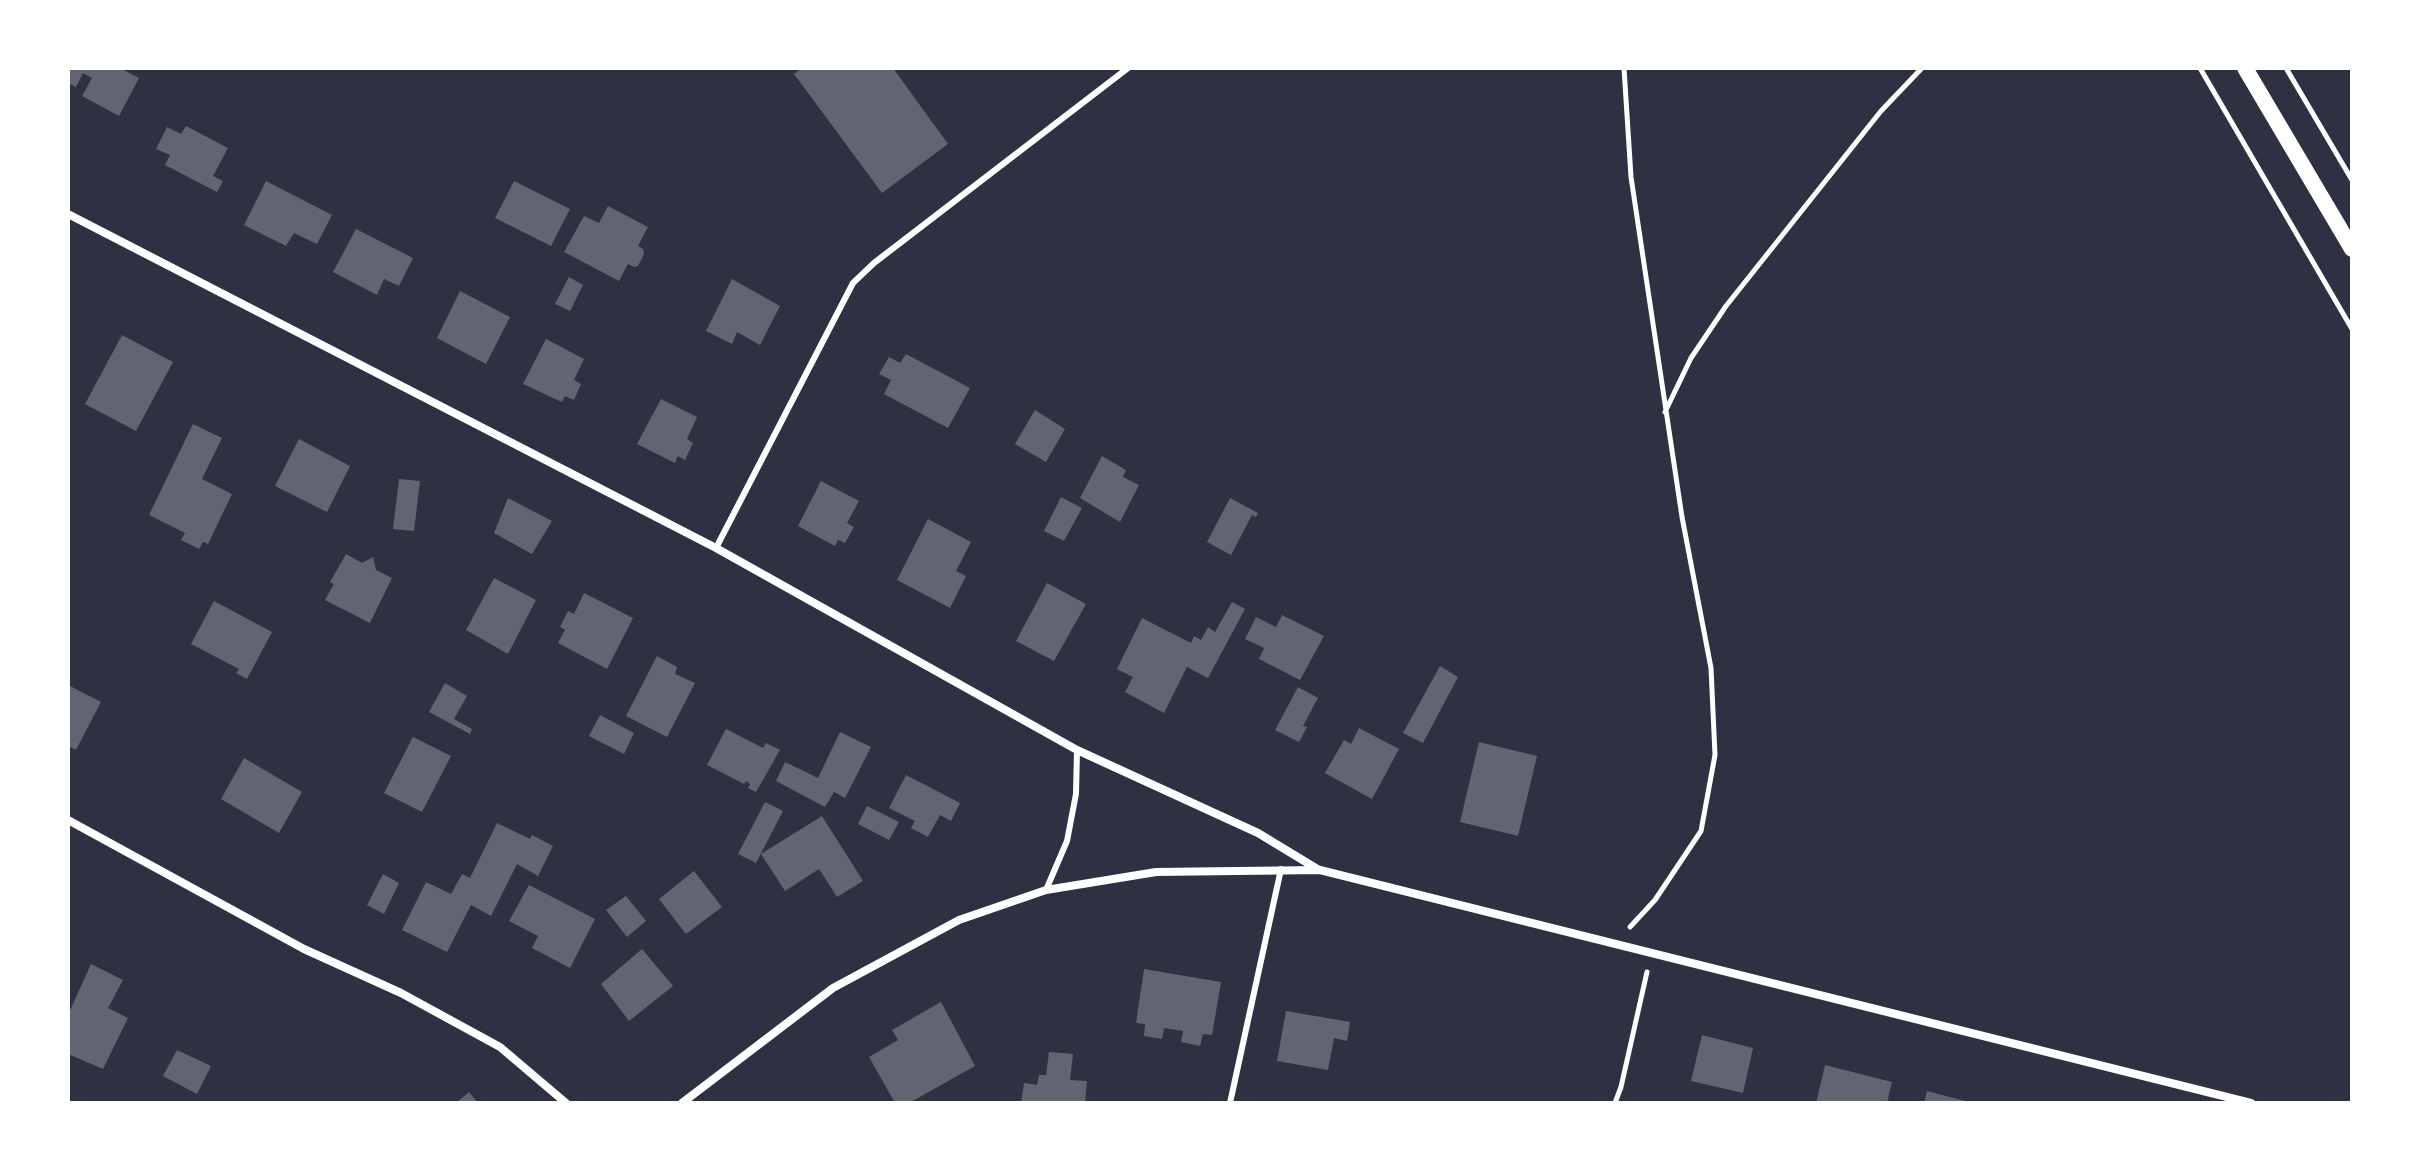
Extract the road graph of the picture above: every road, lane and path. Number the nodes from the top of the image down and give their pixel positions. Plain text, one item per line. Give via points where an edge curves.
1 (1128, 68) edge
2 (1624, 68) edge
3 (1922, 68) edge
4 (2200, 68) edge
5 (2245, 68) edge
6 (2286, 68) edge
7 (2352, 180) edge
8 (68, 214) edge
9 (2352, 249) edge
10 (2352, 329) edge
11 (1665, 412) junction
12 (716, 548) junction
13 (1077, 750) junction
14 (68, 820) edge
15 (1281, 869) junction
16 (1320, 870) junction
17 (1046, 890) junction
18 (1614, 944) junction
19 (1652, 953) junction
20 (566, 1103) edge
21 (682, 1103) edge
22 (1230, 1103) edge
23 (1615, 1103) edge
24 (2251, 1103) edge

1 - 12 lane via 853,283
2 - 11 path via 1631,177
3 - 11 path via 1881,111 1726,306 1691,358
4 - 10 path
5 - 9 main road
6 - 7 path
8 - 12 street
11 - 18 path via 1711,668 1715,755 1701,831 1655,900
12 - 13 street
13 - 16 street via 1258,833
13 - 17 lane via 1067,841
14 - 20 street via 304,949 401,993 500,1047
15 - 16 street
15 - 17 street via 1156,872
15 - 22 lane
16 - 18 street
17 - 21 street via 959,920 833,988
18 - 19 street
19 - 23 path
19 - 24 street

